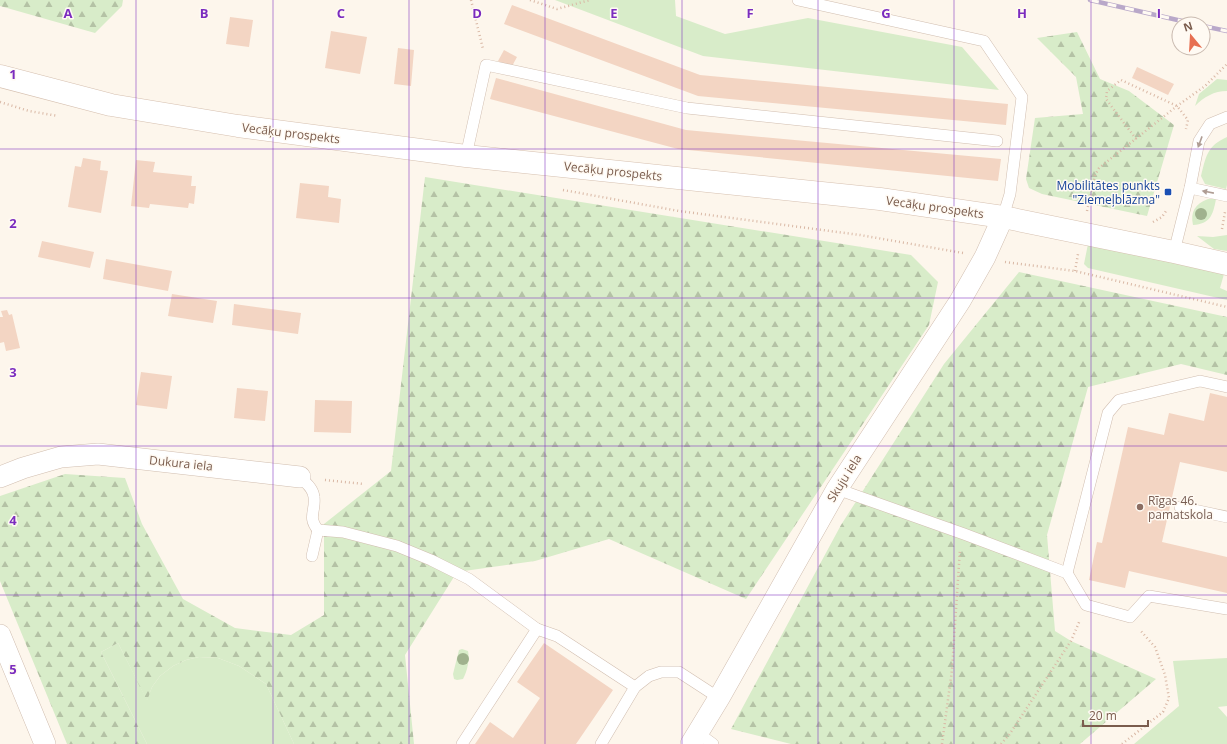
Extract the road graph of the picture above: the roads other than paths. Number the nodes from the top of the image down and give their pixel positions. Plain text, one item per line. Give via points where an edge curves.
1 (798, 0) edge
2 (0, 76) edge
3 (1227, 117) edge
4 (997, 141) dead end
5 (466, 156) junction
6 (1190, 188) junction
7 (1227, 196) edge
8 (1003, 217) junction
9 (1174, 252) junction
10 (1227, 264) edge
11 (1227, 387) edge
12 (300, 477) joint
13 (0, 478) edge
14 (837, 488) junction
15 (1180, 507) dead end
16 (1227, 518) edge
17 (318, 530) junction
18 (312, 556) dead end
19 (1067, 573) junction
20 (1227, 609) edge
21 (537, 629) junction
22 (0, 634) edge
23 (635, 687) junction
24 (719, 698) junction
25 (701, 740) edge
26 (45, 744) edge
27 (462, 744) edge
28 (601, 744) edge

1 - 8 lane via 984,41 1022,97 1010,194
2 - 5 main road, Vecāķu prospekts via 119,106 238,126
3 -> 6 lane via 1210,124 1199,141
4 - 5 lane via 687,108 486,65
5 - 8 main road, Vecāķu prospekts via 880,199
7 -> 6 lane
6 - 9 lane
8 - 9 main road, Vecāķu prospekts
8 - 14 street, Skuju iela via 985,258 960,301
9 - 10 main road, Vecāķu prospekts
11 - 19 lane via 1200,381 1118,400 1111,408
12 - 13 street, Dukura iela via 98,454 61,457
12 - 17 lane via 310,487 314,498 312,518
14 - 19 lane
14 - 24 street, Skuju iela
15 - 16 lane
17 - 18 lane
17 - 21 lane via 343,532 397,546 432,560 469,579
19 - 20 lane via 1086,606 1130,617 1149,596
21 - 23 lane via 557,636
21 - 27 lane
22 - 26 street
23 - 24 lane via 648,676 661,672 679,672
23 - 28 lane
24 - 25 street, Skuju iela

